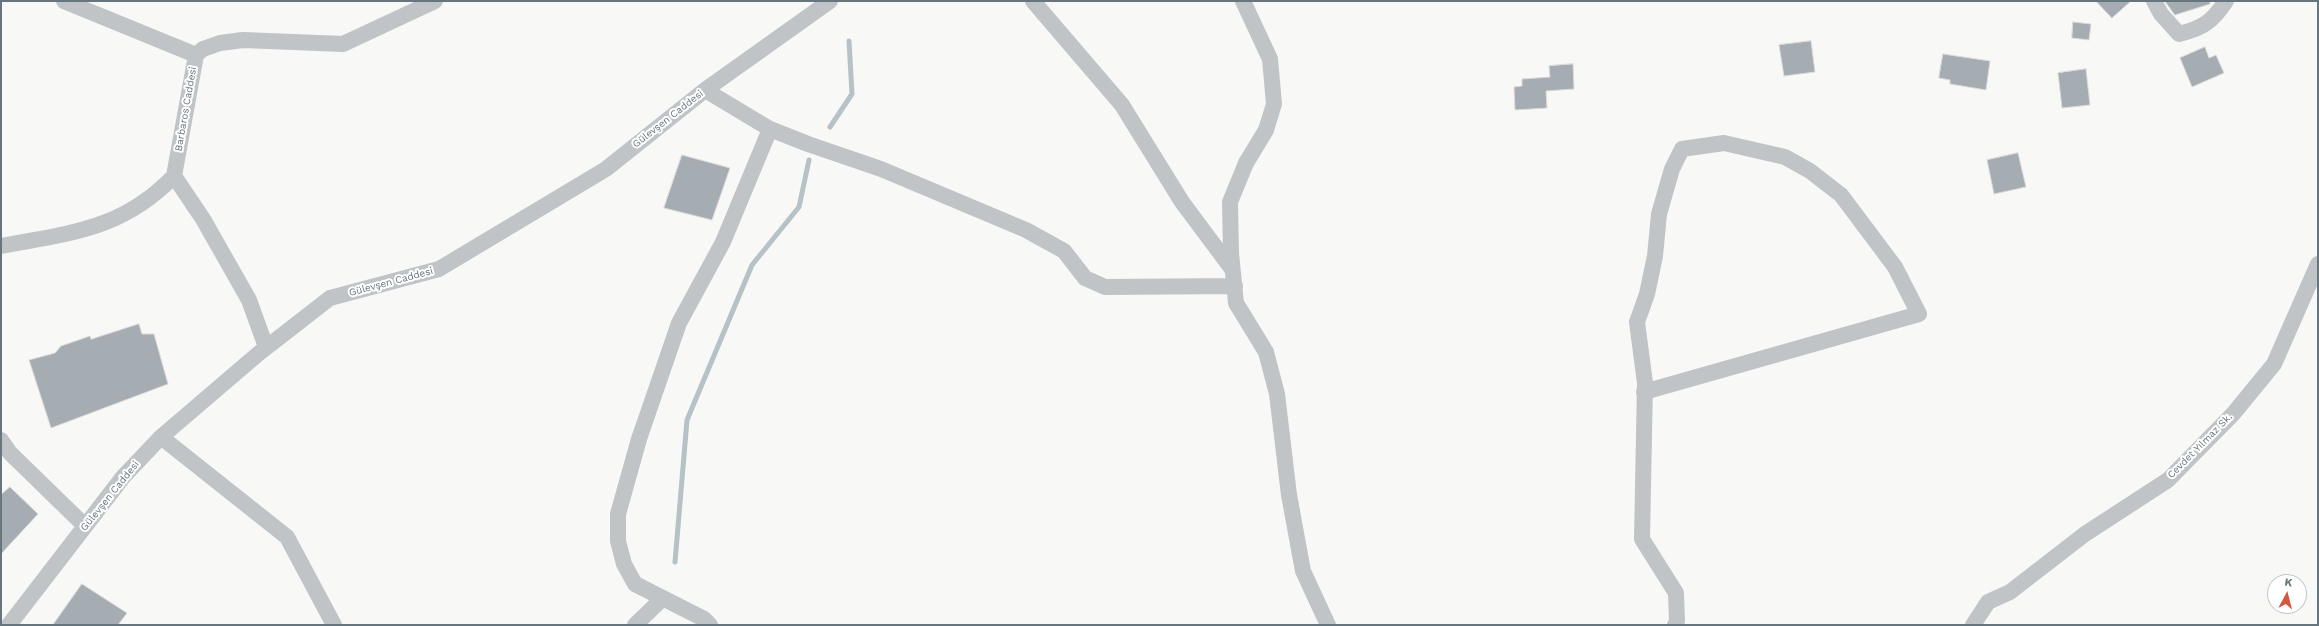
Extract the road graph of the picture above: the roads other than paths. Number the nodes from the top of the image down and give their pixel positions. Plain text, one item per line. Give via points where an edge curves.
1 (64, 1) edge
2 (435, 1) edge
3 (830, 1) edge
4 (1033, 1) edge
5 (1243, 1) edge
6 (2154, 1) edge
7 (2226, 1) edge
8 (196, 55) junction
9 (705, 90) junction
10 (770, 129) junction
11 (174, 176) junction
12 (1, 246) edge
13 (2318, 264) edge
14 (1232, 270) junction
15 (1234, 286) junction
16 (266, 348) junction
17 (1644, 392) junction
18 (161, 437) junction
19 (1, 440) edge
20 (85, 526) junction
21 (663, 598) junction
22 (21, 607) junction
23 (1, 618) edge
24 (9, 625) edge
25 (334, 625) edge
26 (635, 625) edge
27 (710, 625) edge
28 (1328, 625) edge
29 (1675, 625) edge
30 (1973, 625) edge

1 - 8 street
2 - 8 street, Barbaros Caddesi via 343,44 243,40 220,43 203,49
3 - 9 street, Gülevşen Caddesi
4 - 14 street via 1122,105 1182,202
5 - 14 street via 1270,59 1274,104 1266,130 1246,163 1230,202
6 - 7 street via 2161,14 2179,34 2192,31 2215,18
8 - 11 street, Barbaros Caddesi
9 - 10 street
9 - 16 street, Gülevşen Caddesi via 606,169 438,269 330,298
10 - 15 street via 882,169 1026,230 1064,251 1085,278 1105,288
10 - 21 street via 723,242 678,323 639,439 618,514 618,541 624,564 635,584
11 - 12 street via 146,202 108,223
11 - 16 street via 249,300
13 - 30 street, Cevdet Yılmaz Sk. via 2274,364 2233,414 2168,480 2085,534 2010,592 1988,602
14 - 15 street
15 - 28 street via 1236,303 1266,352 1277,394 1289,494 1303,571
16 - 18 street, Gülevşen Caddesi
17 - 17 street via 1637,322 1652,271 1659,214 1672,169 1682,149 1724,143 1785,157 1810,171 1841,195 1895,267 1919,314
17 - 29 street via 1642,539 1676,593
18 - 20 street, Gülevşen Caddesi via 123,477
18 - 25 street via 288,537
19 - 20 street via 10,453
20 - 22 street, Gülevşen Caddesi
21 - 26 street
21 - 27 street via 704,619
22 - 23 street
22 - 24 street, Gülevşen Caddesi

